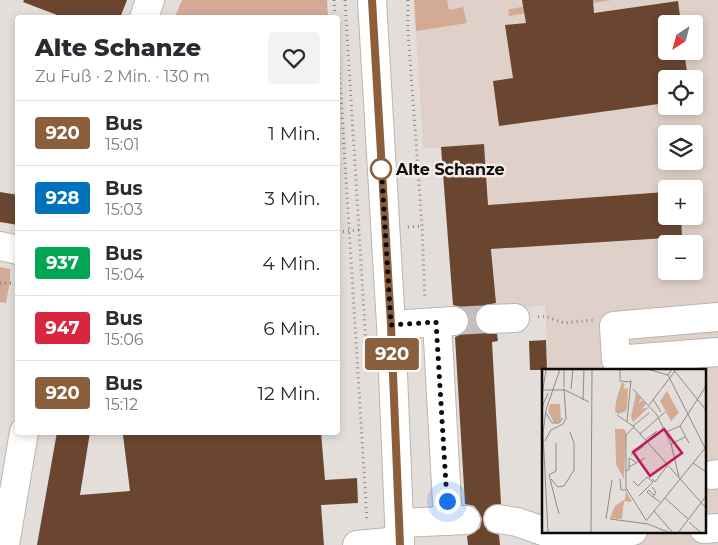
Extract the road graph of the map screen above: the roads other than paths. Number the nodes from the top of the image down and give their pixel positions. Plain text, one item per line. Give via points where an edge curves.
1 (150, 0) edge
2 (372, 0) edge
3 (145, 15) edge
4 (0, 246) edge
5 (15, 249) edge
6 (718, 317) edge
7 (391, 325) junction
8 (718, 352) edge
9 (23, 435) edge
10 (7, 485) edge
11 (498, 519) dead end
12 (542, 530) edge
13 (547, 532) edge
14 (606, 532) edge
15 (400, 537) edge
16 (363, 544) edge
17 (5, 545) edge

1 - 3 main road
2 - 7 main road
4 - 5 main road
6 - 8 main road via 614,326 616,360
7 - 15 main road
7 - 15 main road via 439,322 457,520
9 - 10 main road
10 - 17 main road
11 - 12 main road
13 - 14 main road
15 - 16 main road

